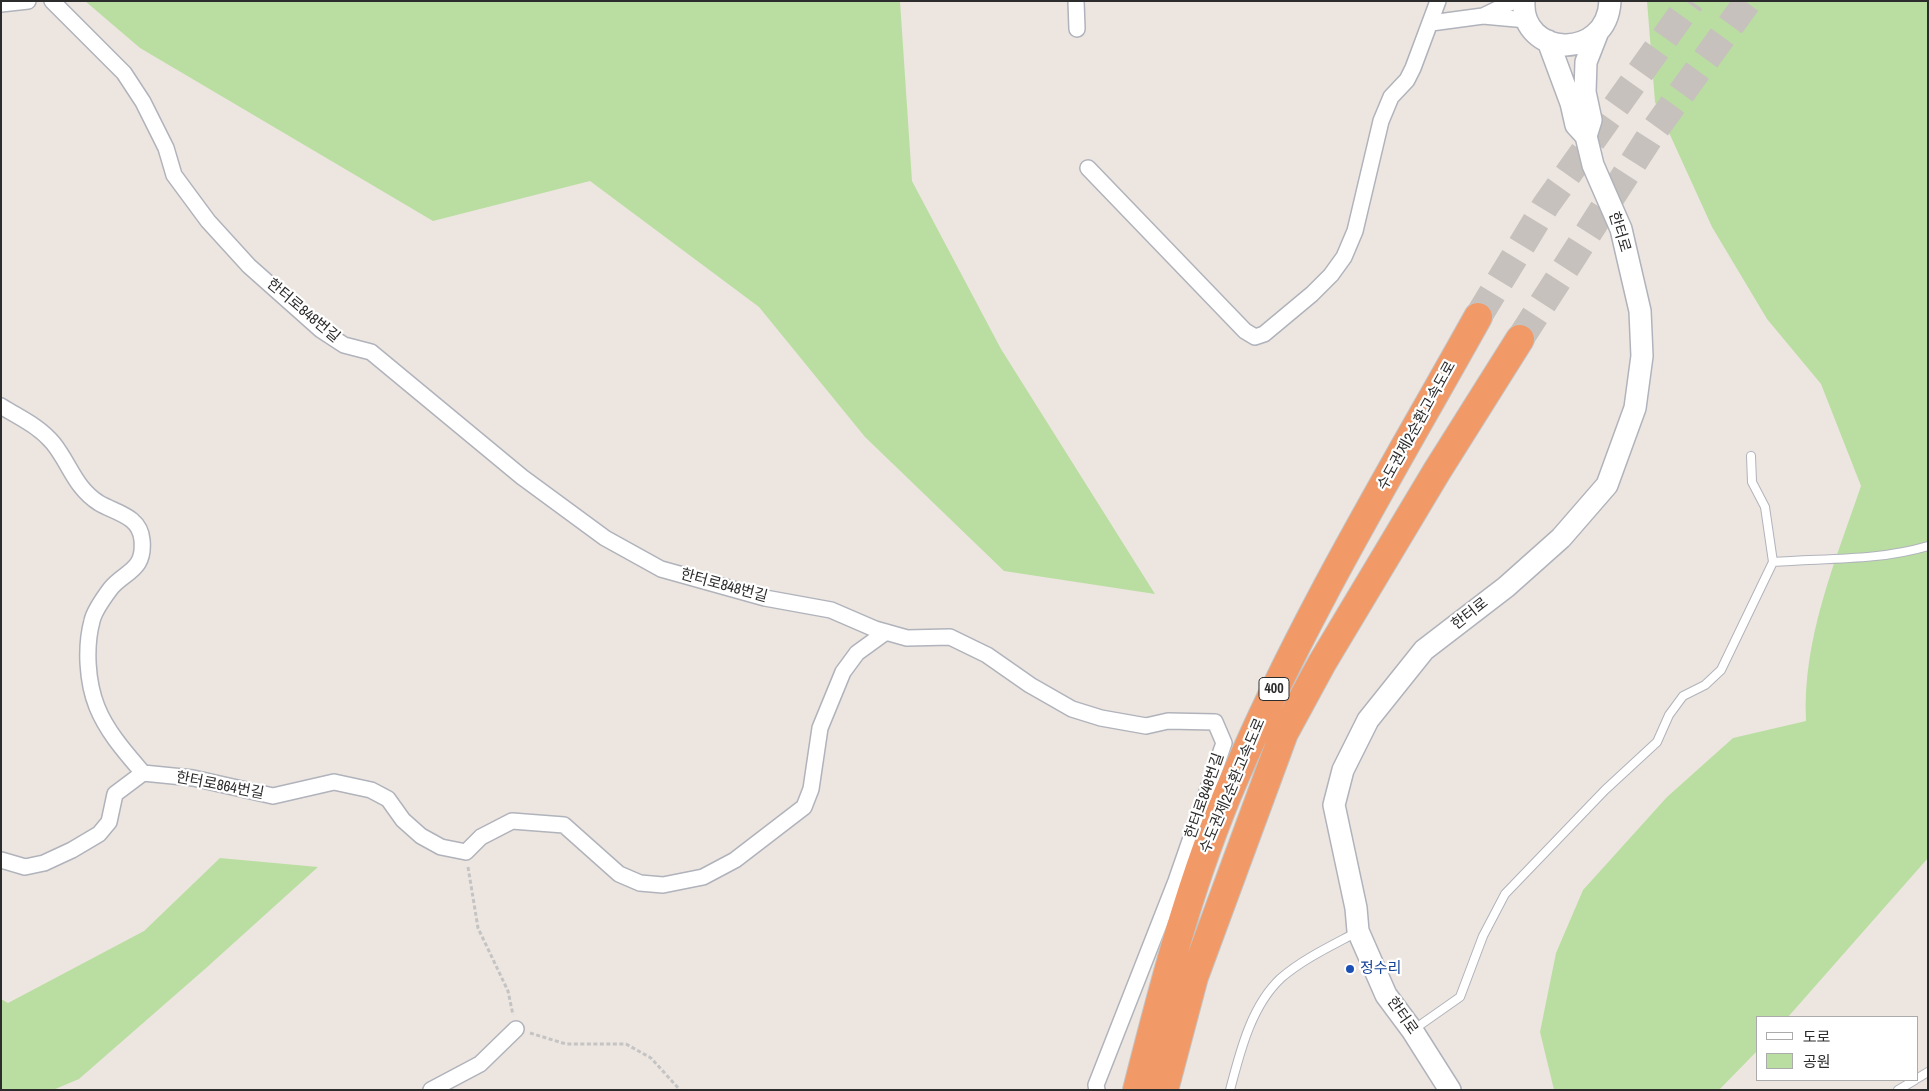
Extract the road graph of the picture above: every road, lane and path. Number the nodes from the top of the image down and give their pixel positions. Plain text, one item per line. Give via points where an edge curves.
1 (28, 1) edge
2 (52, 1) edge
3 (1076, 1) edge
4 (1438, 1) edge
5 (1514, 1) edge
6 (1610, 1) edge
7 (1, 4) edge
8 (1526, 10) edge
9 (1483, 16) junction
10 (1431, 23) junction
11 (1077, 29) dead end
12 (1597, 34) junction
13 (1548, 41) junction
14 (1586, 136) junction
15 (1088, 168) dead end
16 (1478, 317) tunnel mouth
17 (1520, 339) tunnel mouth
18 (1, 406) edge
19 (1751, 456) dead end
20 (1928, 546) edge
21 (1773, 562) junction
22 (886, 632) junction
23 (142, 773) junction
24 (466, 852) junction
25 (1, 860) edge
26 (1358, 931) junction
27 (516, 1029) junction
28 (1412, 1030) junction
29 (1913, 1081) edge
30 (431, 1090) edge
31 (680, 1090) edge
32 (1097, 1090) edge
33 (1136, 1090) edge
34 (1164, 1090) edge
35 (1230, 1090) edge
36 (1450, 1090) edge
37 (1898, 1090) edge

1 - 7 street
2 - 22 street, 한터로848번길 via 124,73 151,117 166,148 174,175 208,221 249,266 321,330 344,345 371,352 522,477 605,538 661,569 765,598 831,610
3 - 11 street
4 - 10 street
5 - 9 street
6 - 12 main road, 한터로 via 1605,23
8 - 9 street
8 - 13 main road via 1535,31
9 - 10 street
10 - 15 street via 1414,68 1391,97 1381,121 1355,231 1344,257 1312,294 1264,334 1255,336 1245,331
12 - 13 main road via 1572,46
12 - 14 main road, 한터로 via 1586,62 1586,92 1591,120
13 - 14 main road, 한터로 via 1576,124
14 - 26 main road, 한터로 via 1592,165 1621,230 1640,311 1642,356 1635,408 1607,485 1561,538 1424,650 1368,720 1342,770 1334,805
16 - 33 highway, 수도권제2순환고속도로 / 400 via 1321,598 1234,778 1195,880
17 - 34 highway, 수도권제2순환고속도로 / 400 via 1432,479 1284,733 1194,976
18 - 23 street via 38,427 54,444 82,490 99,503 131,518 140,532 139,560 132,573 111,587 92,620 88,673 98,707 120,747
19 - 21 lane via 1752,482 1766,507
20 - 21 lane via 1880,556
21 - 28 lane via 1721,670 1705,685 1683,696 1669,715 1657,742 1605,790 1505,894 1483,936 1460,997
22 - 24 street via 857,653 843,672 820,728 811,789 804,807 736,860 703,877 663,884 640,883 618,874 564,825 512,821 481,837
22 - 32 street, 한터로848번길 via 907,638 950,637 987,655 1072,710 1101,718 1146,726 1168,722 1215,722 1224,743 1176,881 1096,1085
23 - 24 street, 한터로864번길 via 193,778 273,796 334,782 371,790 388,799 403,820 421,836 441,847
23 - 25 street via 116,794 109,822 99,834 72,850 26,868
24 - 27 path via 478,928 508,991
26 - 28 main road, 한터로 via 1386,995
26 - 35 lane via 1301,963 1280,980 1261,1003 1240,1050
27 - 30 street via 480,1064
27 - 31 path via 566,1044 626,1044 651,1058
28 - 36 main road, 한터로
29 - 37 lane

